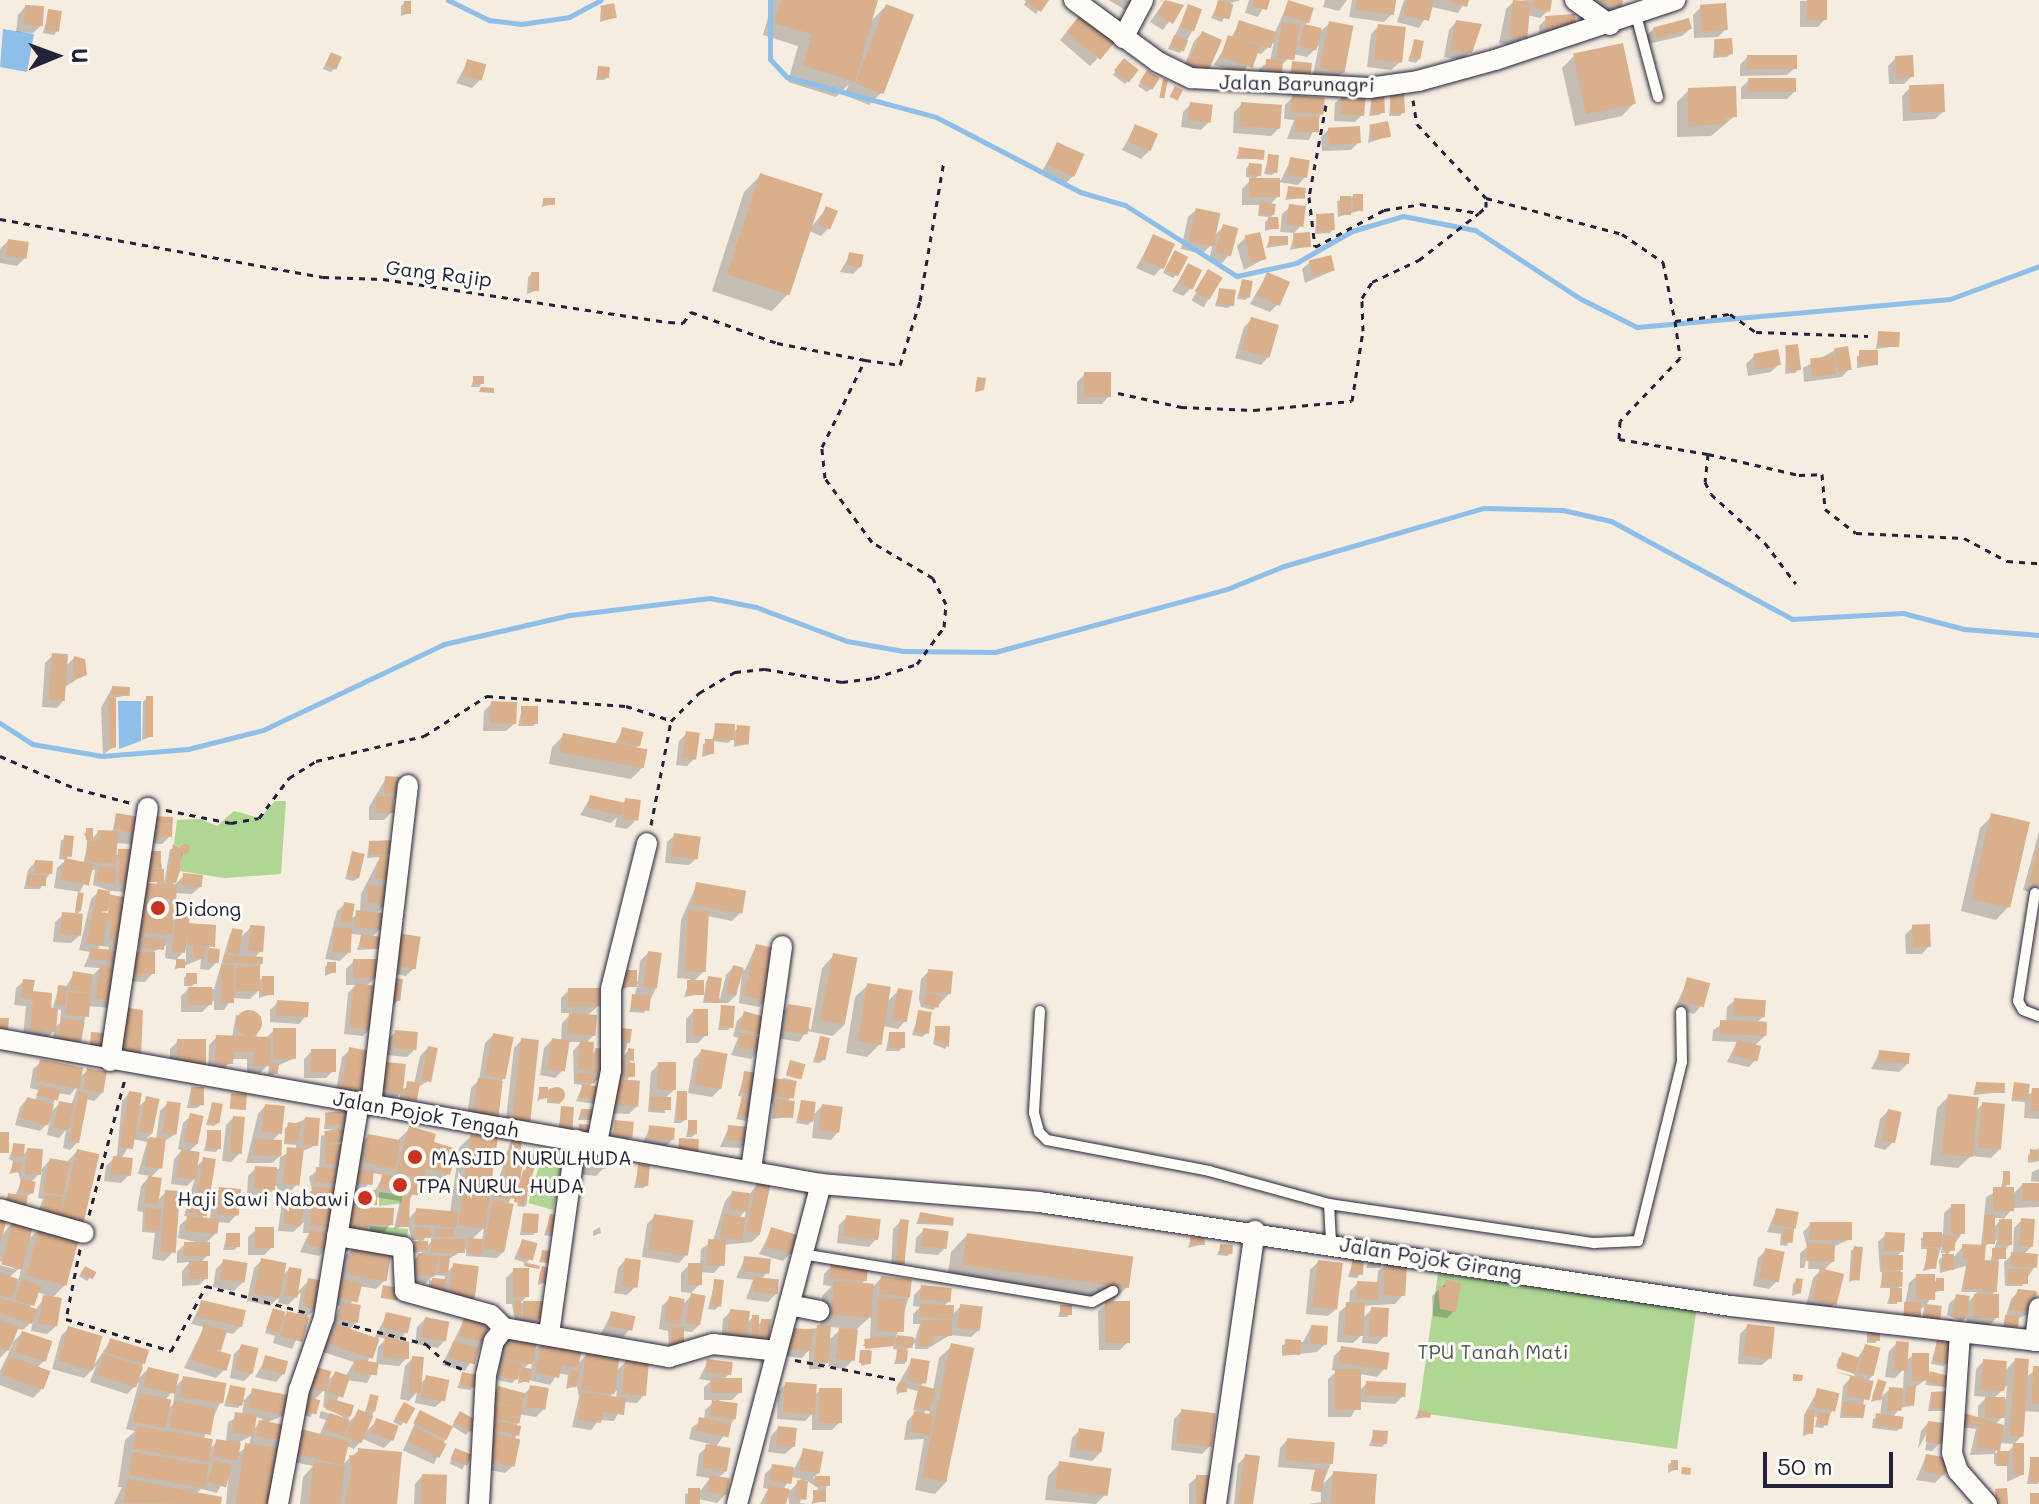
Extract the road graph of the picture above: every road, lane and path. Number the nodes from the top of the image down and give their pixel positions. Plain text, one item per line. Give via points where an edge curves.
1 (1074, 0) edge
2 (1143, 0) edge
3 (1575, 0) edge
4 (1675, 0) edge
5 (1626, 15) edge
6 (1123, 38) junction
7 (1418, 81) junction
8 (1331, 86) junction
9 (1658, 97) dead end
10 (944, 160) dead end
11 (1486, 198) junction
12 (1479, 213) junction
13 (0, 219) edge
14 (1675, 321) junction
15 (1868, 336) dead end
16 (865, 360) junction
17 (1118, 393) dead end
18 (1708, 454) junction
19 (2039, 563) edge
20 (1796, 584) dead end
21 (671, 721) junction
22 (0, 756) edge
23 (408, 785) dead end
24 (148, 808) junction
25 (647, 843) joint
26 (2035, 893) dead end
27 (782, 946) dead end
28 (1040, 1011) dead end
29 (1681, 1012) dead end
30 (2039, 1016) edge
31 (0, 1039) edge
32 (119, 1062) junction
33 (365, 1104) junction
34 (576, 1140) junction
35 (597, 1143) junction
36 (751, 1170) junction
37 (821, 1184) junction
38 (1329, 1204) junction
39 (0, 1209) edge
40 (1255, 1231) junction
41 (84, 1233) dead end
42 (337, 1236) junction
43 (1331, 1242) junction
44 (802, 1254) junction
45 (1113, 1291) dead end
46 (789, 1305) junction
47 (2039, 1308) edge
48 (819, 1311) dead end
49 (504, 1328) junction
50 (1960, 1333) junction
51 (549, 1334) junction
52 (2037, 1341) edge
53 (777, 1354) junction
54 (895, 1379) dead end
55 (278, 1504) edge
56 (479, 1504) edge
57 (737, 1504) edge
58 (1216, 1504) edge
59 (1987, 1504) edge

1 - 6 street, Jalan Barunagri
2 - 6 street
3 - 5 street
4 - 5 street, Jalan Barunagri
5 - 7 street, Jalan Barunagri
5 - 9 lane
6 - 8 street, Jalan Barunagri via 1191,78
7 - 8 street, Jalan Barunagri
7 - 11 path via 1412,105 1417,124
8 - 12 path via 1309,197 1315,247 1358,221 1398,207 1420,204
10 - 16 path via 920,301 900,365
11 - 12 path
11 - 14 path via 1622,234 1663,262
12 - 17 path via 1447,242 1367,290 1352,401 1254,410 1181,407
13 - 16 path, Gang Rajip via 323,277 383,279 669,322 683,323 691,312 777,343
14 - 15 path via 1730,314 1756,332
14 - 18 path via 1680,358 1620,421 1619,439
16 - 21 path via 822,447 825,478 872,542 933,578 947,617 936,645 917,664 854,682 813,679 778,668 735,672 699,693
18 - 19 path via 1799,475 1822,474 1825,509 1856,533 1964,538 2007,561
18 - 20 path via 1705,482 1711,494 1765,543
21 - 24 path via 626,706 487,696 424,736 316,761 289,778 259,818 231,823
21 - 25 path
22 - 24 path via 77,789
23 - 33 street
24 - 32 street
25 - 35 street via 611,989 611,1070
26 - 30 lane via 2018,1001 2023,1010
27 - 36 street
28 - 38 lane via 1034,1113 1047,1140 1209,1171
29 - 38 lane via 1682,1062 1643,1232 1635,1243 1594,1243
31 - 32 street, Jalan Pojok Tengah
32 - 33 street, Jalan Pojok Tengah
33 - 34 street, Jalan Pojok Tengah
33 - 42 street
34 - 35 street, Jalan Pojok Tengah
34 - 51 street
35 - 36 street, Jalan Pojok Tengah
36 - 37 street, Jalan Pojok Tengah
37 - 40 street, Jalan Pojok Girang via 1039,1202
37 - 44 street
38 - 43 lane
39 - 41 street
40 - 43 street, Jalan Pojok Girang
40 - 58 street
42 - 49 street via 403,1247 405,1291 491,1315
42 - 55 street via 324,1318 299,1390
43 - 50 street, Jalan Pojok Girang via 1731,1306
44 - 45 lane via 1092,1302
44 - 46 street
46 - 48 street
46 - 53 street
47 - 52 street
49 - 51 street
49 - 56 street via 494,1341 486,1375
50 - 52 street, Jalan Pojok Girang
50 - 59 street via 1952,1453 1958,1471
51 - 53 street via 669,1357 713,1344
53 - 54 path
53 - 57 street

